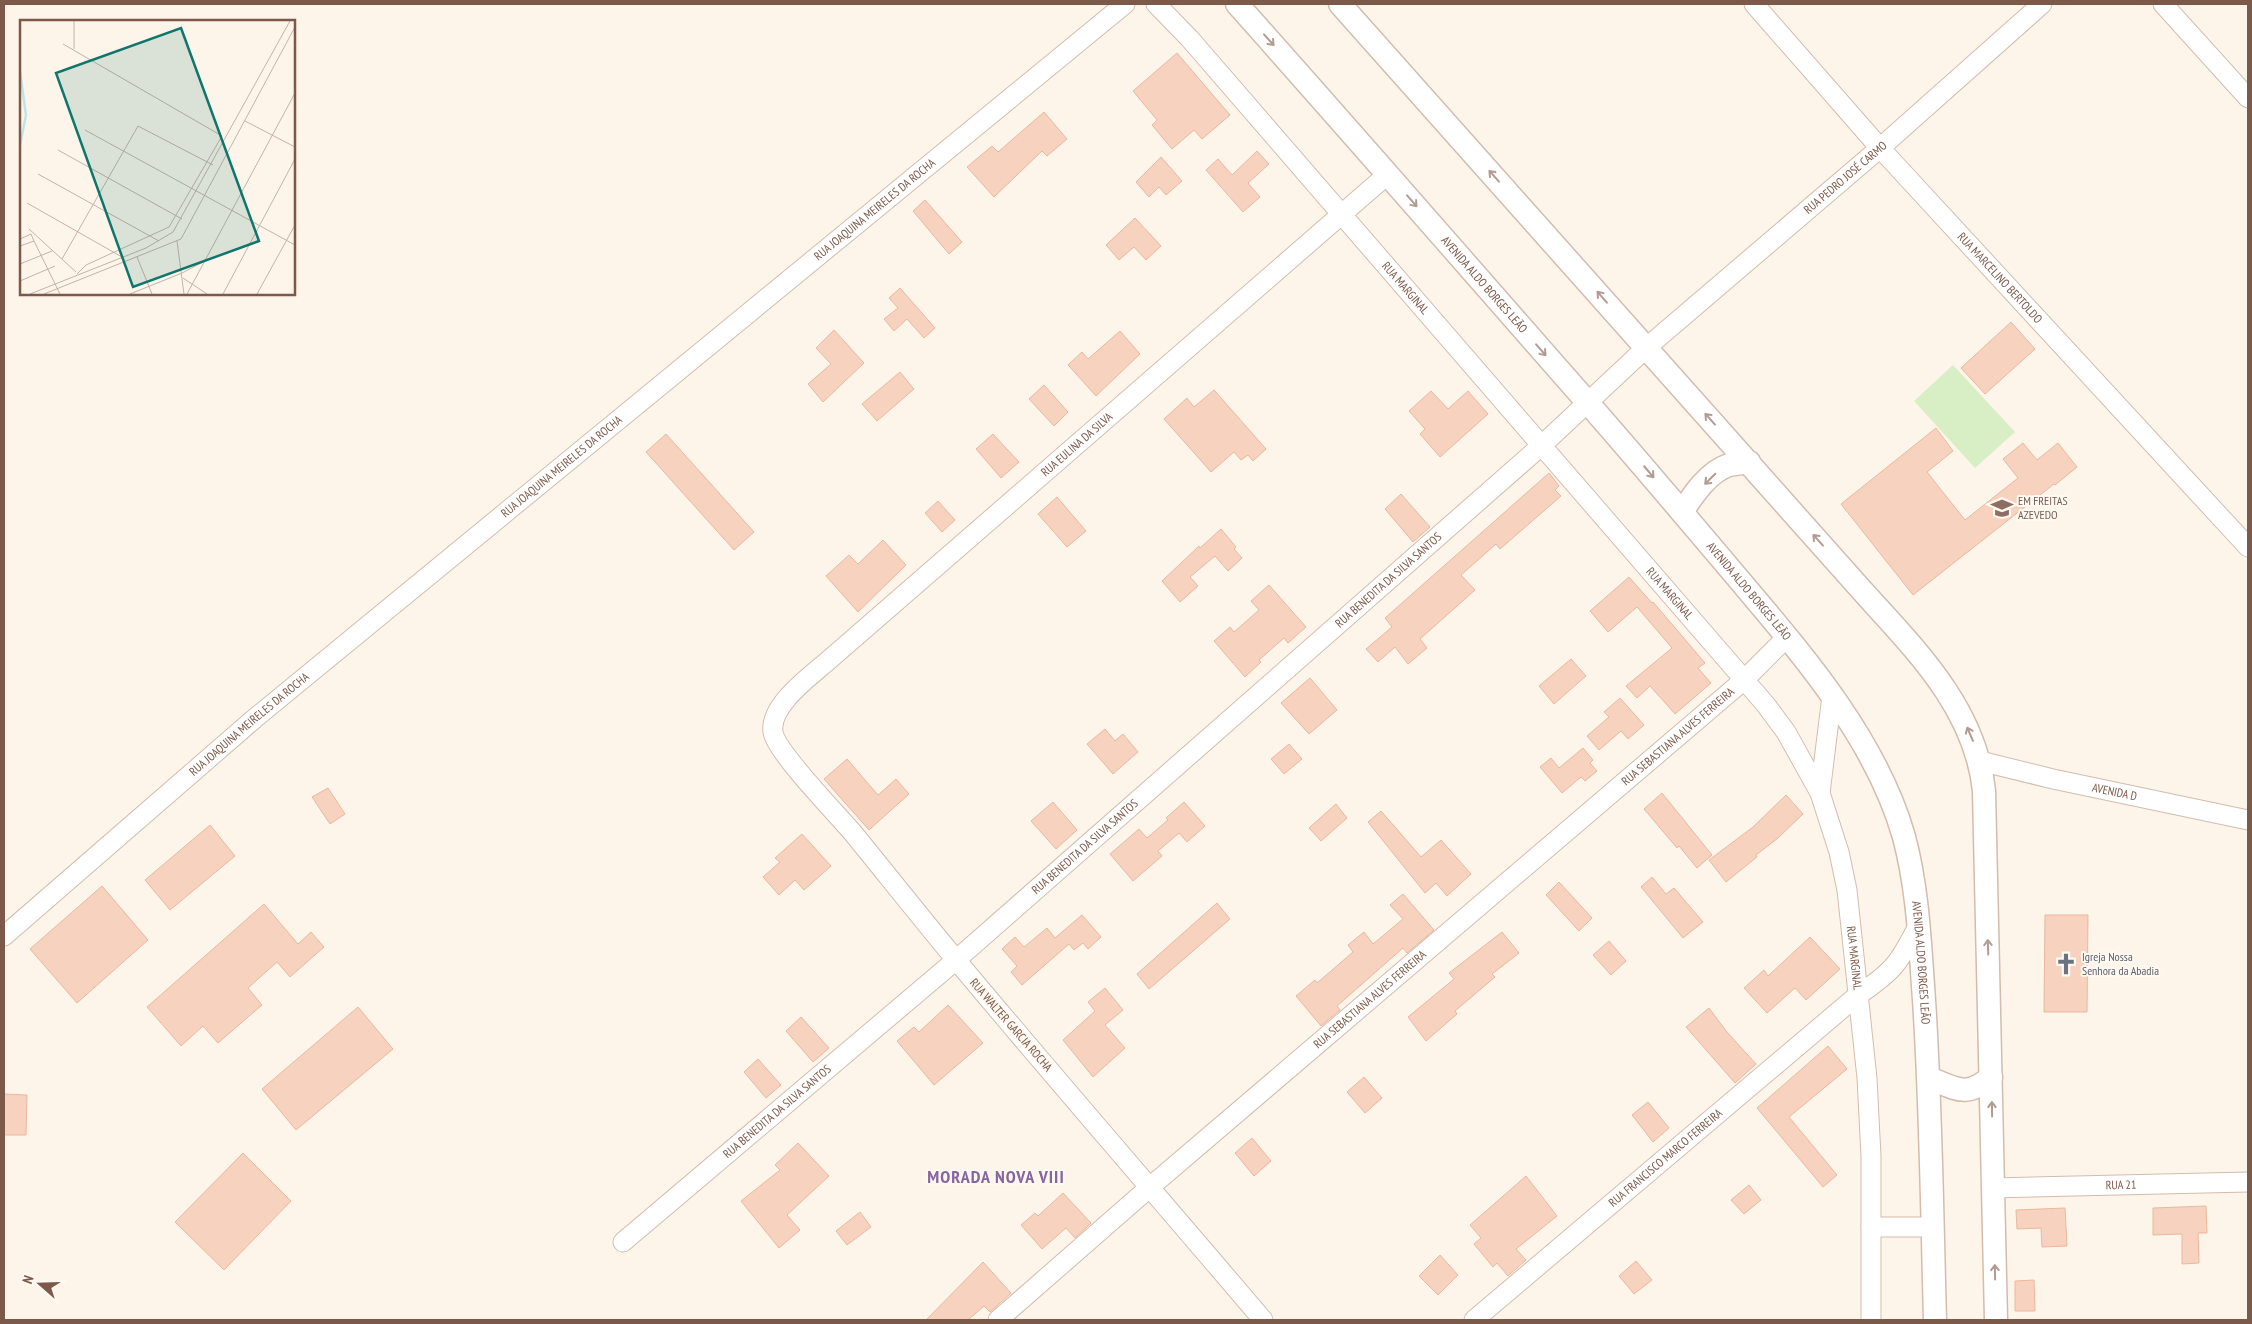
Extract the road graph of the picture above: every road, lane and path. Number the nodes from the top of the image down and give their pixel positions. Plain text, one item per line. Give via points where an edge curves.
1 (1126, 4) edge
2 (1156, 4) edge
3 (1237, 4) edge
4 (1340, 4) edge
5 (1754, 4) edge
6 (2042, 4) edge
7 (2163, 4) edge
8 (2248, 98) edge
9 (1880, 148) junction
10 (1388, 174) junction
11 (1342, 215) junction
12 (1646, 348) junction
13 (1587, 402) junction
14 (1541, 446) junction
15 (1748, 462) junction
16 (1682, 512) junction
17 (2248, 547) edge
18 (1787, 637) junction
19 (1744, 680) junction
20 (1832, 696) junction
21 (773, 723) joint
22 (1980, 761) junction
23 (1820, 793) junction
24 (2248, 820) edge
25 (1918, 926) junction
26 (4, 936) edge
27 (956, 960) junction
28 (1858, 995) junction
29 (1992, 1077) junction
30 (1929, 1078) junction
31 (2248, 1182) edge
32 (1150, 1187) junction
33 (1993, 1188) junction
34 (1871, 1227) junction
35 (1932, 1227) junction
36 (623, 1242) dead end
37 (998, 1320) edge
38 (1263, 1320) edge
39 (1474, 1320) edge
40 (1871, 1320) edge
41 (1935, 1320) edge
42 (1996, 1320) edge

1 - 26 street, RUA JOAQUINA MEIRELES DA ROCHA via 262,712
2 - 11 street, RUA MARGINAL
3 -> 10 street, AVENIDA ALDO BORGES LEÃO
12 -> 4 street
5 - 9 street, RUA MARCELINO BERTOLDO
6 - 9 street, RUA PEDRO JOSÉ CARMO
7 - 8 street
9 - 12 street, RUA PEDRO JOSÉ CARMO
9 - 17 street, RUA MARCELINO BERTOLDO
10 - 11 street, RUA EULINA DA SILVA
10 -> 13 street, AVENIDA ALDO BORGES LEÃO
11 - 14 street, RUA MARGINAL
11 - 21 street, RUA EULINA DA SILVA via 830,659 788,698
12 - 13 street, RUA PEDRO JOSÉ CARMO
15 -> 12 street
13 - 14 street, RUA BENEDITA DA SILVA SANTOS
13 -> 16 street, AVENIDA ALDO BORGES LEÃO
14 - 19 street, RUA MARGINAL
14 - 27 street, RUA BENEDITA DA SILVA SANTOS
15 -> 16 street via 1728,466 1714,474
22 -> 15 street via 1956,704 1924,661
16 - 18 street, AVENIDA ALDO BORGES LEÃO
18 - 19 street, RUA SEBASTIANA ALVES FERREIRA
18 - 20 street, AVENIDA ALDO BORGES LEÃO
19 - 23 street, RUA MARGINAL via 1786,732
19 - 32 street, RUA SEBASTIANA ALVES FERREIRA
20 - 23 street
20 - 25 street, AVENIDA ALDO BORGES LEÃO via 1877,767 1890,799 1912,870
21 - 27 street, RUA WALTER GARCIA ROCHA via 774,736 785,754
22 - 24 street, AVENIDA D
29 -> 22 street via 1986,836
23 - 28 street, RUA MARGINAL via 1847,890
25 - 28 street, RUA FRANCISCO MARCO FERREIRA via 1898,963
25 - 30 street, AVENIDA ALDO BORGES LEÃO
27 - 32 street, RUA WALTER GARCIA ROCHA
27 - 36 street, RUA BENEDITA DA SILVA SANTOS
28 - 34 street, RUA MARGINAL via 1867,1078
28 - 39 street, RUA FRANCISCO MARCO FERREIRA
29 - 30 street via 1979,1088 1968,1090
33 -> 29 street
30 - 35 street, AVENIDA ALDO BORGES LEÃO
31 - 33 street, RUA 21
32 - 37 street, RUA SEBASTIANA ALVES FERREIRA
32 - 38 street, RUA WALTER GARCIA ROCHA
42 -> 33 street
34 - 35 street
34 - 40 street, RUA MARGINAL
35 - 41 street, AVENIDA ALDO BORGES LEÃO

